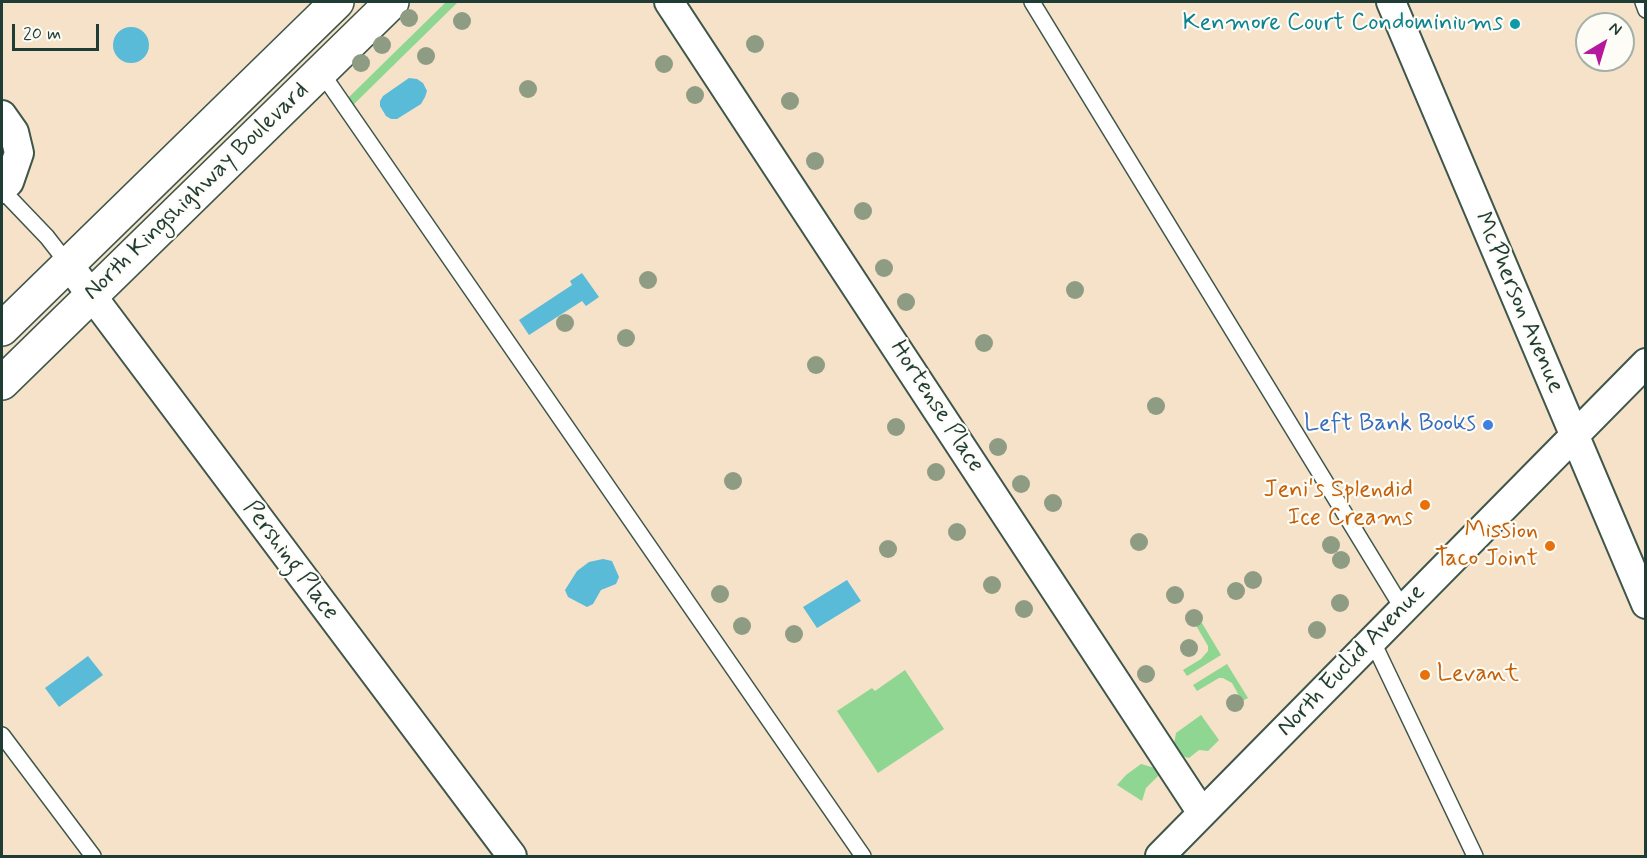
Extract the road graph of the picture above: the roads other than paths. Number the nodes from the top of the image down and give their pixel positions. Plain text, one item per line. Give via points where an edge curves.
1 (337, 2) edge
2 (392, 2) edge
3 (669, 2) edge
4 (1032, 2) edge
5 (1391, 2) edge
6 (1643, 2) edge
7 (1646, 10) edge
8 (321, 72) junction
9 (2, 115) edge
10 (2, 189) edge
11 (68, 264) junction
12 (91, 295) junction
13 (2, 329) edge
14 (1646, 363) edge
15 (2, 383) edge
16 (1575, 435) junction
17 (1646, 604) edge
18 (1403, 609) junction
19 (1372, 640) junction
20 (2, 735) edge
21 (1203, 813) junction
22 (1188, 846) edge
23 (93, 856) edge
24 (512, 856) edge
25 (862, 856) edge
26 (1160, 856) edge
27 (1475, 856) edge

1 - 11 main road, North Kingshighway Boulevard
2 - 8 main road, North Kingshighway Boulevard
3 - 21 street, Hortense Place
4 - 18 lane
5 - 16 street, McPherson Avenue
6 - 7 lane
8 - 12 main road, North Kingshighway Boulevard
8 - 25 lane
9 - 10 street via 14,132 19,153 9,183
10 - 11 lane
11 - 12 street, Pershing Place
11 - 13 main road, North Kingshighway Boulevard
12 - 15 main road, North Kingshighway Boulevard
12 - 24 street, Pershing Place
14 - 16 street, North Euclid Avenue
16 - 17 street, McPherson Avenue
16 - 18 street, North Euclid Avenue
18 - 19 street, North Euclid Avenue
19 - 21 street, North Euclid Avenue
19 - 27 lane
20 - 23 lane
21 - 22 street, North Euclid Avenue
22 - 26 street, North Euclid Avenue

